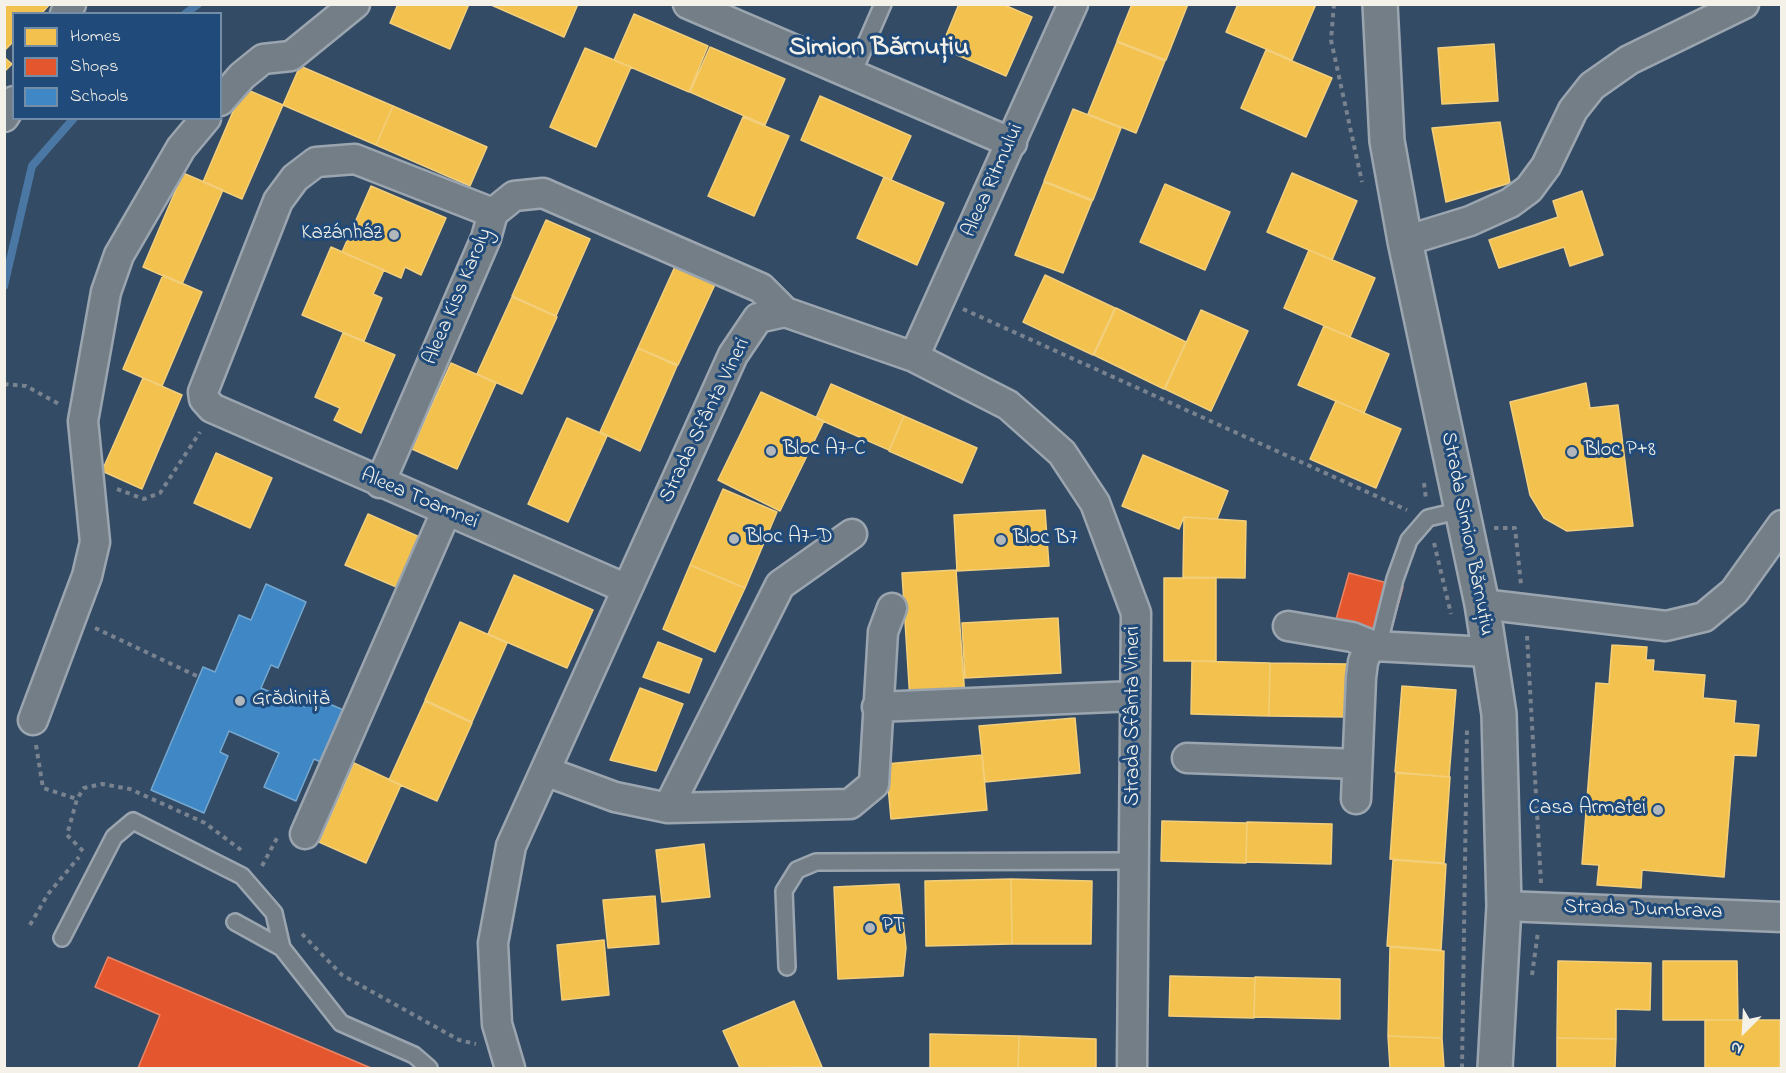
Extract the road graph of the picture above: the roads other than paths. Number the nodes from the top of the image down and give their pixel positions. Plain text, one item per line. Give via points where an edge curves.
1 (355, 4) edge
2 (688, 4) edge
3 (883, 4) edge
4 (1073, 4) edge
5 (1380, 4) edge
6 (1744, 4) edge
7 (853, 74) junction
8 (222, 99) edge
9 (12, 104) edge
10 (4, 117) edge
11 (204, 120) edge
12 (1012, 143) junction
13 (494, 213) junction
14 (1405, 241) junction
15 (785, 312) junction
16 (914, 357) junction
17 (380, 483) junction
18 (446, 512) junction
19 (1464, 520) junction
20 (1782, 525) edge
21 (852, 534) dead end
22 (627, 589) junction
23 (1482, 604) junction
24 (892, 608) dead end
25 (1288, 626) dead end
26 (1380, 646) junction
27 (1475, 651) junction
28 (1135, 696) junction
29 (877, 707) junction
30 (33, 720) road end
31 (1187, 758) dead end
32 (1357, 764) junction
33 (544, 771) junction
34 (1356, 799) dead end
35 (668, 808) junction
36 (304, 834) dead end
37 (1134, 861) junction
38 (1504, 906) junction
39 (1782, 917) edge
40 (235, 922) dead end
41 (62, 938) dead end
42 (282, 948) junction
43 (786, 967) dead end
44 (507, 1060) edge
45 (429, 1068) edge
46 (1132, 1068) edge
47 (1495, 1068) edge

1 - 8 street via 291,56 263,59
2 - 7 street
3 - 7 lane
4 - 12 street, Aleea Ritmului
5 - 14 street, Strada Simion Bărnuțiu via 1388,141
6 - 14 street via 1629,60 1592,86 1573,110 1540,174 1529,189 1510,203 1470,221
7 - 12 street
9 - 10 street
11 - 30 street via 181,148 119,255 106,292 83,422 95,542 87,576
12 - 16 street, Aleea Ritmului
13 - 15 street, Aleea Kiss Karoly via 514,196 543,193 761,288
13 - 17 street, Aleea Kiss Karoly
13 - 17 street, Aleea Toamnei via 355,159 316,162 295,178 278,201 202,392 212,408
14 - 19 street, Strada Simion Bărnuțiu
15 - 16 street, Strada Sfânta Vineri
15 - 22 street, Strada Sfânta Vineri via 758,318 733,355
16 - 28 street, Strada Sfânta Vineri via 1008,405 1062,453 1095,504 1136,613
17 - 18 street, Aleea Toamnei
18 - 22 street, Aleea Toamnei
18 - 36 street
19 - 23 street, Strada Simion Bărnuțiu
19 - 26 lane via 1428,518 1409,540 1395,579
20 - 23 street via 1734,592 1704,617 1666,626
21 - 35 street via 780,585
22 - 33 street, Strada Sfânta Vineri
23 - 27 street, Strada Simion Bărnuțiu
24 - 29 street via 883,632
25 - 26 street
26 - 27 street
26 - 32 street via 1367,651 1363,662
27 - 38 street, Strada Simion Bărnuțiu via 1498,714
28 - 29 street
28 - 37 street, Strada Sfânta Vineri
29 - 35 street via 874,784 850,804
31 - 32 street
32 - 34 street
33 - 35 street via 615,797
33 - 44 street, Strada Sfânta Vineri via 511,846 493,943 497,1024
37 - 43 lane via 816,862 797,870 784,891
37 - 46 street, Strada Sfânta Vineri
38 - 39 street, Strada Dumbrava
38 - 47 street, Strada Simion Bărnuțiu
40 - 42 lane
41 - 42 lane via 114,837 133,821 242,876 274,913
42 - 45 lane via 341,1023 414,1055

